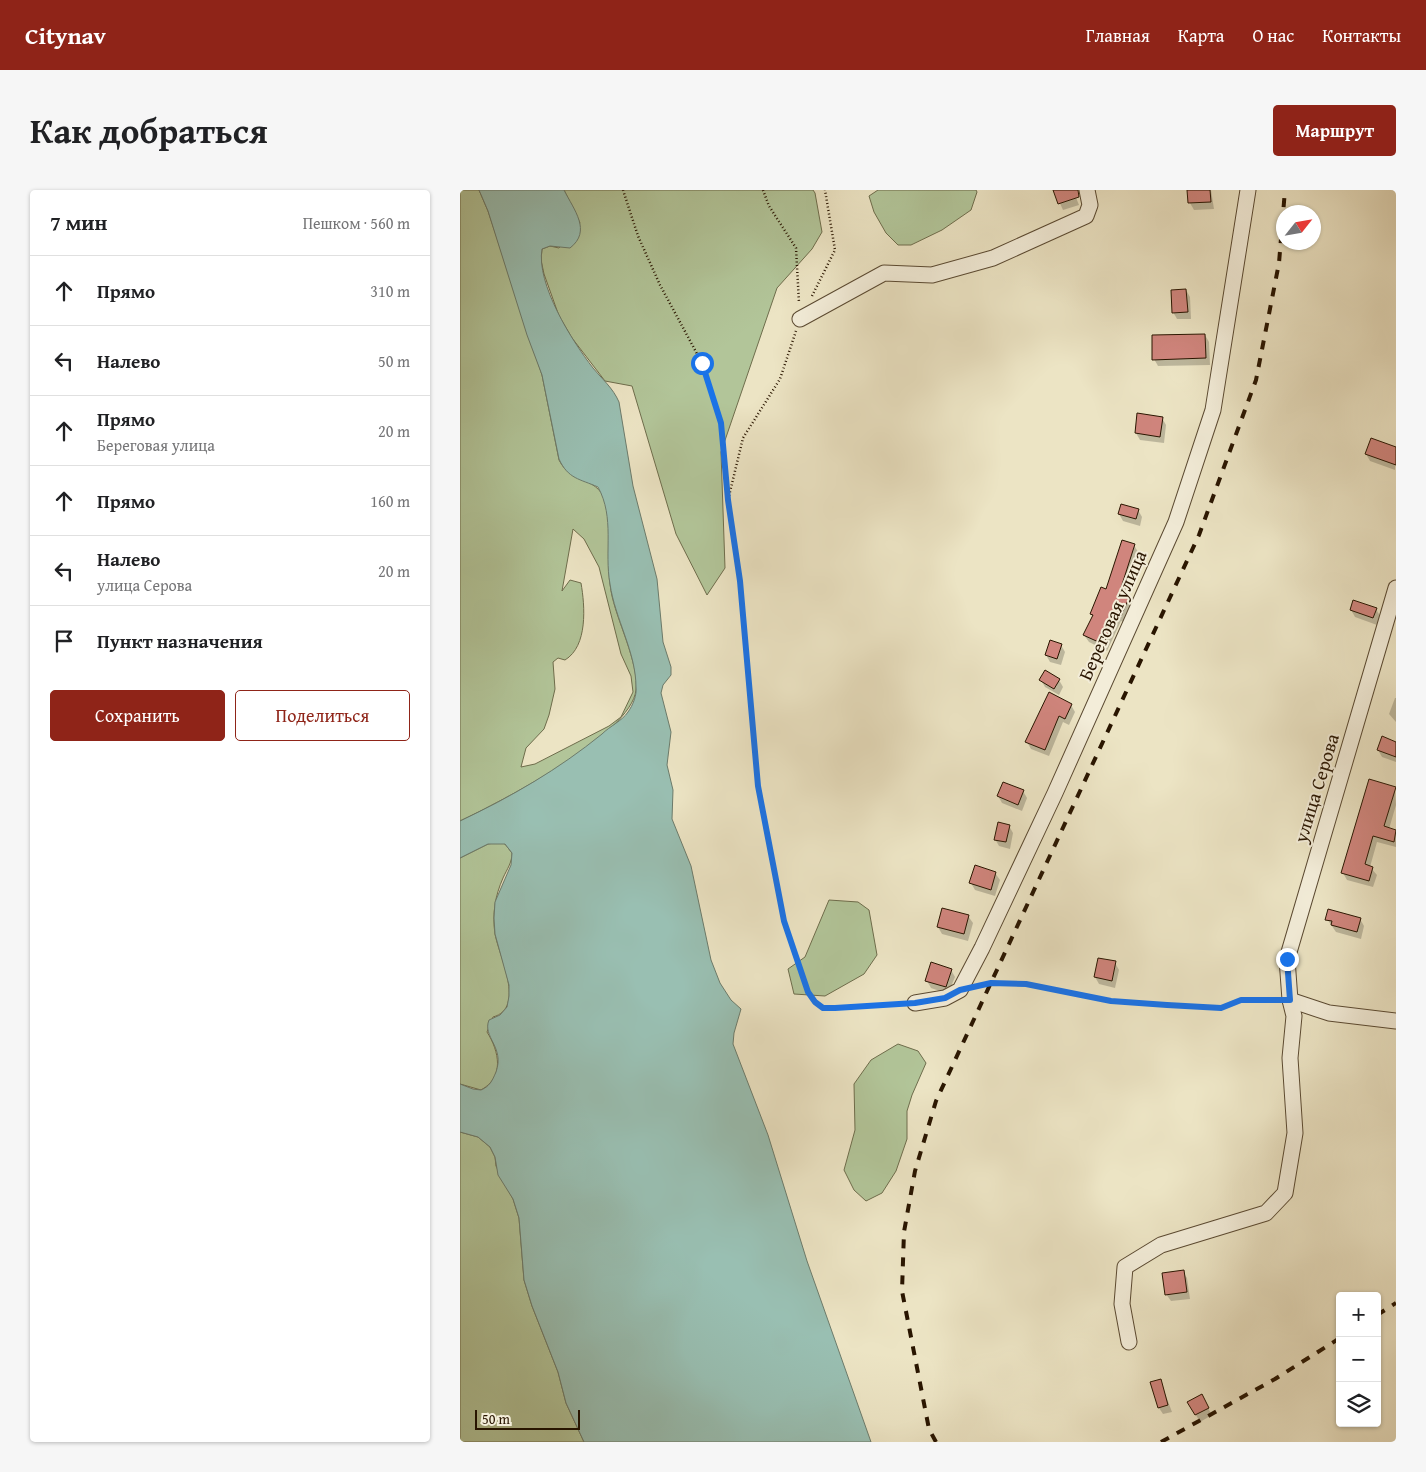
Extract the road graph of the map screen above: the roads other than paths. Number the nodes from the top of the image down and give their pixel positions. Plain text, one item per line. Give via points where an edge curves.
1 (1087, 190) edge
2 (1248, 190) edge
3 (800, 319) road end
4 (1396, 588) edge
5 (1290, 1000) junction
6 (915, 1003) road end
7 (1396, 1021) edge
8 (1129, 1342) dead end

1 - 3 street via 1090,205 1086,216 993,258 932,274 884,273
2 - 6 street, Береговая улица via 1213,410 1176,522 1054,794 960,990 945,998
4 - 5 street, улица Серова via 1287,959
5 - 7 street via 1329,1013
5 - 8 street, улица Серова via 1294,1016 1290,1058 1295,1133 1285,1193 1266,1212 1161,1245 1124,1267 1122,1304

